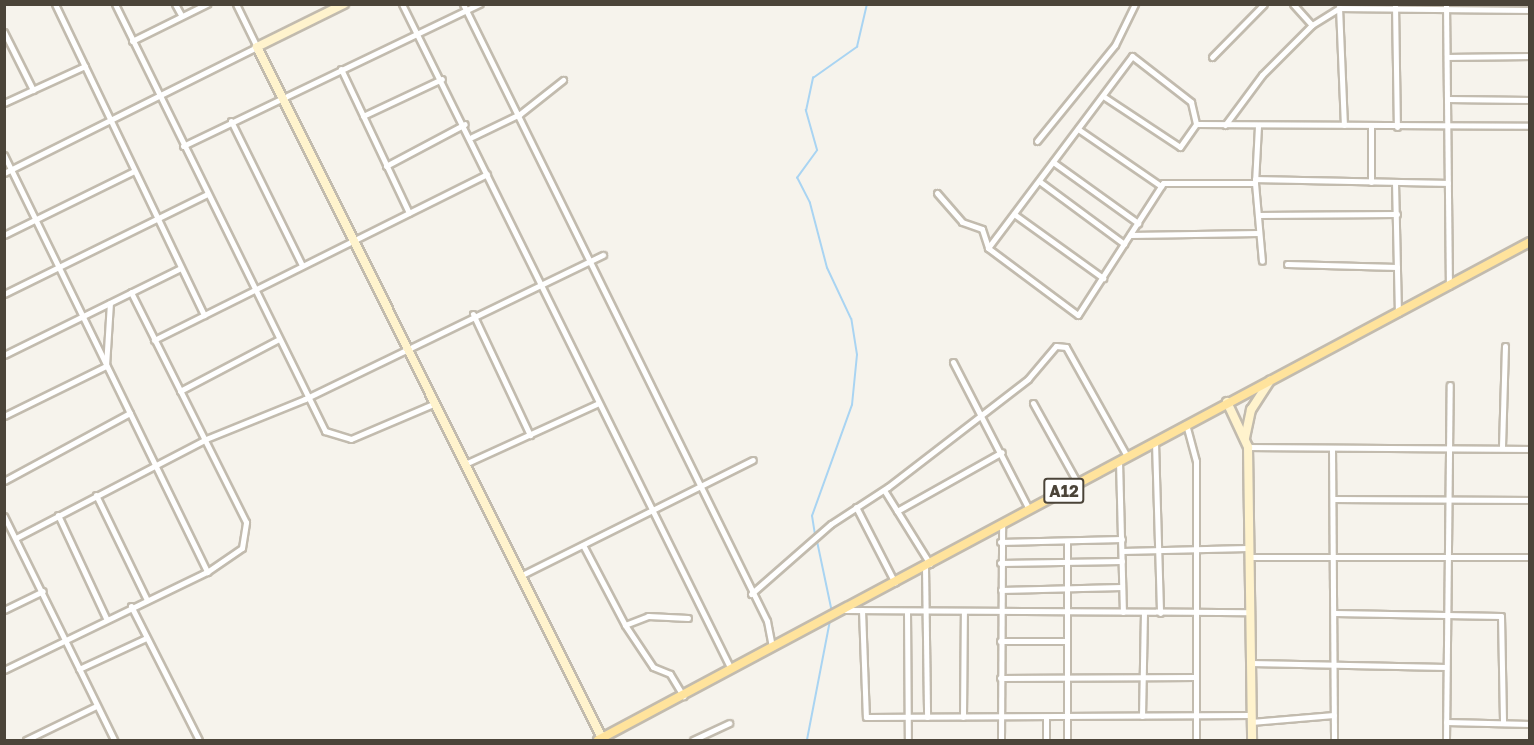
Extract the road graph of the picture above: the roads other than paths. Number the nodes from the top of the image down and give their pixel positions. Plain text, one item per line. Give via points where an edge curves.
1 (55, 4) edge
2 (115, 4) edge
3 (175, 4) edge
4 (207, 4) edge
5 (236, 4) edge
6 (344, 4) edge
7 (402, 4) edge
8 (463, 4) edge
9 (480, 4) edge
10 (1135, 4) edge
11 (1264, 4) edge
12 (1293, 4) edge
13 (1395, 5) edge
14 (1446, 5) edge
15 (1339, 6) edge
16 (1530, 10) edge
17 (466, 12) junction
18 (181, 15) junction
19 (1312, 26) junction
20 (4, 32) edge
21 (419, 34) junction
22 (132, 41) junction
23 (257, 47) junction
24 (1530, 56) edge
25 (1212, 57) dead end
26 (1447, 57) junction
27 (85, 66) junction
28 (341, 69) junction
29 (442, 79) junction
30 (563, 80) dead end
31 (33, 90) junction
32 (158, 96) junction
33 (1103, 96) junction
34 (280, 98) junction
35 (1447, 99) junction
36 (1530, 100) edge
37 (4, 104) edge
38 (520, 114) junction
39 (363, 116) junction
40 (109, 119) junction
41 (231, 122) junction
42 (465, 124) junction
43 (1196, 124) junction
44 (1225, 125) junction
45 (1344, 125) junction
46 (1258, 126) junction
47 (1371, 126) junction
48 (1530, 126) edge
49 (1397, 127) junction
50 (1448, 127) junction
51 (1078, 129) junction
52 (472, 137) junction
53 (1037, 141) dead end
54 (183, 146) junction
55 (4, 155) edge
56 (1053, 162) junction
57 (386, 166) junction
58 (12, 170) junction
59 (134, 171) junction
60 (4, 173) edge
61 (488, 174) junction
62 (1039, 181) junction
63 (1255, 181) junction
64 (1371, 182) junction
65 (1395, 182) junction
66 (1448, 183) junction
67 (1161, 186) junction
68 (207, 194) junction
69 (937, 194) dead end
70 (409, 213) junction
71 (1014, 214) junction
72 (1396, 214) junction
73 (1258, 215) junction
74 (157, 218) junction
75 (36, 220) junction
76 (1138, 223) junction
77 (1259, 234) junction
78 (4, 235) edge
79 (1131, 235) junction
80 (353, 242) junction
81 (1530, 242) edge
82 (1124, 244) junction
83 (987, 248) junction
84 (603, 255) dead end
85 (588, 261) junction
86 (1262, 261) dead end
87 (1287, 264) dead end
88 (302, 265) junction
89 (60, 267) junction
90 (1397, 267) junction
91 (181, 268) junction
92 (1103, 278) junction
93 (537, 285) junction
94 (1449, 286) junction
95 (254, 290) junction
96 (131, 292) junction
97 (4, 294) edge
98 (110, 303) junction
99 (1398, 313) junction
100 (473, 314) junction
101 (84, 315) junction
102 (204, 315) junction
103 (154, 340) junction
104 (277, 340) junction
105 (1505, 346) dead end
106 (407, 349) junction
107 (4, 355) edge
108 (953, 362) dead end
109 (106, 366) junction
110 (1273, 378) junction
111 (1450, 385) dead end
112 (180, 391) junction
113 (305, 399) junction
114 (1227, 402) junction
115 (599, 403) junction
116 (1033, 403) dead end
117 (433, 404) junction
118 (130, 414) junction
119 (981, 415) junction
120 (4, 416) edge
121 (1186, 424) junction
122 (530, 435) junction
123 (206, 439) junction
124 (1155, 442) junction
125 (1246, 443) junction
126 (1450, 447) junction
127 (1502, 447) junction
128 (1332, 448) junction
129 (1530, 449) edge
130 (1002, 452) junction
131 (1123, 458) junction
132 (753, 460) dead end
133 (465, 464) junction
134 (156, 465) junction
135 (4, 481) edge
136 (1078, 484) junction
137 (697, 487) junction
138 (884, 490) junction
139 (96, 495) junction
140 (1334, 499) junction
141 (1450, 500) junction
142 (1530, 500) edge
143 (856, 507) junction
144 (1029, 509) junction
145 (650, 511) junction
146 (897, 511) junction
147 (58, 515) junction
148 (4, 516) edge
149 (1002, 523) junction
150 (12, 530) junction
151 (4, 534) edge
152 (16, 538) junction
153 (1122, 539) junction
154 (1067, 540) junction
155 (1000, 542) junction
156 (583, 545) junction
157 (1248, 548) junction
158 (1122, 551) junction
159 (1159, 551) junction
160 (1198, 552) junction
161 (1248, 557) junction
162 (1334, 557) junction
163 (1448, 557) junction
164 (1530, 557) edge
165 (1122, 561) junction
166 (1067, 562) junction
167 (1000, 563) junction
168 (927, 565) junction
169 (207, 572) junction
170 (520, 576) junction
171 (896, 583) junction
172 (1122, 587) junction
173 (1001, 590) junction
174 (1067, 590) junction
175 (43, 591) junction
176 (751, 594) junction
177 (147, 600) junction
178 (131, 606) junction
179 (845, 609) junction
180 (4, 610) edge
181 (862, 610) junction
182 (907, 611) junction
183 (926, 611) junction
184 (964, 611) junction
185 (1001, 612) junction
186 (1067, 612) junction
187 (1122, 612) junction
188 (1144, 612) junction
189 (1160, 612) junction
190 (1197, 612) junction
191 (1251, 612) junction
192 (1335, 614) junction
193 (1447, 617) junction
194 (106, 618) junction
195 (688, 618) dead end
196 (625, 625) junction
197 (67, 638) junction
198 (146, 638) junction
199 (1000, 641) junction
200 (1067, 641) junction
201 (772, 647) junction
202 (1251, 663) junction
203 (1334, 665) junction
204 (1446, 667) junction
205 (80, 669) junction
206 (731, 669) junction
207 (4, 670) edge
208 (1196, 677) junction
209 (1000, 678) junction
210 (1067, 678) junction
211 (1143, 678) junction
212 (682, 696) junction
213 (96, 706) junction
214 (1334, 715) junction
215 (1142, 716) junction
216 (1196, 716) junction
217 (908, 717) junction
218 (927, 717) junction
219 (963, 717) junction
220 (1000, 717) junction
221 (1046, 717) junction
222 (1067, 717) junction
223 (1251, 718) junction
224 (1446, 722) junction
225 (729, 723) dead end
226 (1503, 723) junction
227 (1530, 724) edge
228 (601, 740) edge
229 (26, 741) edge
230 (114, 741) edge
231 (199, 741) edge
232 (693, 741) edge
233 (908, 741) edge
234 (1000, 741) edge
235 (1046, 741) edge
236 (1067, 741) edge
237 (1196, 741) edge
238 (1251, 741) edge
239 (1334, 741) edge
240 (1446, 741) edge

1 - 27 street
2 - 22 street
3 - 18 street
4 - 18 street
5 - 23 street
6 - 23 street
7 - 21 street
8 - 17 street
9 - 17 street
10 - 53 street via 1115,45
11 - 25 street
12 - 19 street
13 - 14 street
13 - 15 street
13 - 49 street
14 - 16 street
14 - 26 street
15 - 19 street
15 - 45 street
17 - 21 street
17 - 38 street
18 - 22 street
19 - 44 street via 1262,75
20 - 31 street
21 - 28 street
21 - 29 street
22 - 32 street
23 - 32 street
23 - 34 street
24 - 26 street
26 - 35 street
27 - 31 street
27 - 40 street
28 - 34 street
28 - 39 street
29 - 39 street
29 - 42 street
30 - 38 street
31 - 37 street
32 - 40 street
32 - 54 street
33 - 43 street via 1180,147
33 - 43 street via 1132,56 1191,102
33 - 51 street
34 - 41 street
34 - 80 street
35 - 36 street
35 - 50 street
38 - 52 street
38 - 85 street
39 - 57 street
40 - 58 street
40 - 59 street
41 - 54 street
41 - 88 street
42 - 52 street
42 - 57 street
43 - 44 street
44 - 46 street
45 - 46 street
45 - 47 street
46 - 63 street
47 - 49 street
47 - 64 street
48 - 50 street
49 - 50 street
50 - 66 street
51 - 56 street
51 - 67 street
52 - 61 street
54 - 68 street
55 - 58 street
56 - 62 street
56 - 76 street
57 - 70 street
58 - 60 street
58 - 75 street
59 - 74 street
59 - 75 street
61 - 70 street
61 - 93 street
62 - 71 street
62 - 82 street
63 - 64 street
63 - 67 street
63 - 73 street
64 - 65 street
65 - 66 street
65 - 72 street
66 - 94 street
67 - 76 street
68 - 74 street
68 - 95 street
69 - 83 street via 962,222 982,229
70 - 80 street
71 - 83 street
71 - 92 street
72 - 73 street
72 - 90 street
73 - 77 street
74 - 89 street
74 - 91 street
75 - 78 street
75 - 89 street
76 - 79 street
77 - 79 street
77 - 86 street
79 - 82 street
80 - 88 street
80 - 106 street
81 - 94 main road, A12
82 - 92 street
83 - 92 street via 1078,315
84 - 85 street
85 - 93 street
85 - 137 street
87 - 90 street
88 - 95 street
89 - 97 street
89 - 101 street
90 - 99 street
91 - 96 street
91 - 102 street
93 - 100 street
93 - 115 street
94 - 99 main road, A12
95 - 102 street
95 - 104 street
96 - 98 street
96 - 103 street
98 - 101 street
98 - 109 street
99 - 110 main road, A12
100 - 106 street
100 - 122 street
101 - 107 street
101 - 109 street
102 - 103 street
103 - 112 street
104 - 112 street
104 - 113 street
105 - 127 street
106 - 113 street
106 - 117 street
108 - 119 street
109 - 118 street
109 - 120 street
110 - 114 main road, A12
110 - 125 street via 1254,403
111 - 126 street
112 - 123 street
113 - 117 street via 325,431 351,440
113 - 123 street
114 - 121 main road, A12
114 - 125 street
115 - 122 street
115 - 145 street
116 - 136 street
117 - 133 street
118 - 134 street
118 - 135 street
119 - 130 street
119 - 131 street via 1028,379 1061,344
119 - 138 street
121 - 124 main road, A12
121 - 160 street via 1195,449 1193,514
122 - 133 street
123 - 134 street
123 - 169 street via 246,522 235,556
124 - 131 main road, A12
124 - 159 street
125 - 128 street
125 - 157 street
126 - 127 street
126 - 128 street
126 - 141 street
127 - 129 street
128 - 140 street
130 - 144 street
130 - 146 street
131 - 136 main road, A12
131 - 153 street
132 - 137 street
133 - 170 street
134 - 139 street
134 - 169 street
136 - 144 main road, A12
137 - 145 street
137 - 176 street
138 - 143 street
138 - 146 street
139 - 147 street
139 - 177 street
140 - 141 street
140 - 162 street
141 - 142 street
141 - 163 street
143 - 171 street
143 - 176 street
144 - 149 main road, A12
145 - 156 street
145 - 206 street
146 - 168 street
147 - 152 street
147 - 194 street
148 - 150 street
149 - 155 street
149 - 168 main road, A12
150 - 151 street
150 - 152 street
152 - 175 street
153 - 154 street
153 - 158 street
154 - 155 street
154 - 166 street
155 - 167 street
156 - 170 street
156 - 196 street
157 - 160 street
157 - 161 street
158 - 159 street
158 - 165 street
159 - 160 street
159 - 189 street
160 - 190 street
161 - 162 street
161 - 191 street
162 - 163 street
162 - 192 street
163 - 164 street
163 - 193 street
165 - 166 street
165 - 172 street
166 - 167 street
166 - 174 street
167 - 173 street
168 - 171 main road, A12
168 - 183 street
169 - 177 street
170 - 228 street
171 - 179 main road, A12
172 - 174 street
172 - 187 street
173 - 174 street
173 - 185 street
174 - 186 street
175 - 180 street
175 - 197 street
176 - 201 street via 768,621
177 - 178 street
178 - 194 street
178 - 198 street
179 - 181 street
179 - 201 main road, A12
181 - 182 street
181 - 217 street via 866,717
182 - 183 street
182 - 217 street
183 - 184 street
183 - 218 street
184 - 185 street
184 - 219 street
185 - 186 street
185 - 199 street
186 - 187 street
186 - 200 street
187 - 188 street
188 - 189 street
188 - 211 street
189 - 190 street
190 - 191 street
190 - 208 street
191 - 202 street
192 - 193 street
192 - 203 street
193 - 204 street
193 - 226 street via 1502,616
194 - 197 street
195 - 196 street via 648,616
196 - 212 street via 653,667 670,674
197 - 205 street
197 - 207 street
198 - 205 street
198 - 231 street
199 - 200 street
199 - 209 street
200 - 210 street
201 - 206 main road, A12
202 - 203 street
202 - 223 street
203 - 204 street
203 - 214 street
204 - 224 street
205 - 213 street
206 - 212 main road, A12
208 - 211 street
208 - 216 street
209 - 210 street
209 - 220 street
210 - 211 street
210 - 222 street
211 - 215 street
212 - 228 main road, A12
213 - 229 street
213 - 230 street
214 - 223 street
214 - 239 street
215 - 216 street
215 - 222 street
216 - 223 street
216 - 237 street
217 - 218 street
217 - 233 street
218 - 219 street
219 - 220 street
220 - 221 street
220 - 234 street
221 - 222 street
221 - 235 street
222 - 236 street
223 - 238 street
224 - 226 street
224 - 240 street
225 - 232 street
226 - 227 street

